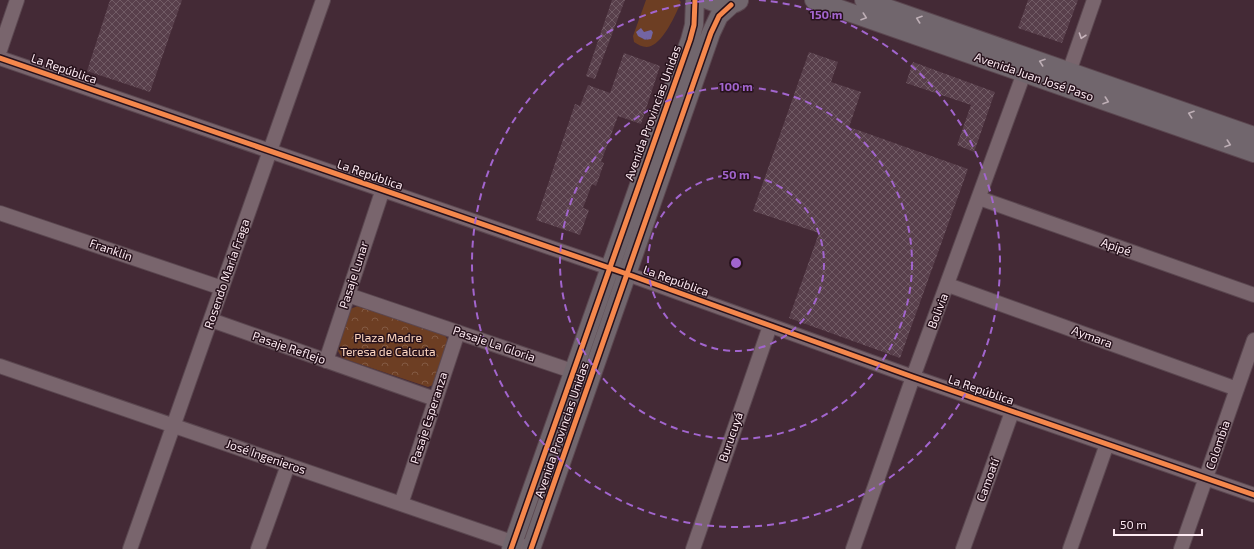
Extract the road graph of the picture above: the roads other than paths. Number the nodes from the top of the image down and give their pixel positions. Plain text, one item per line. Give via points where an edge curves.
1 (17, 0) edge
2 (323, 0) edge
3 (695, 0) edge
4 (708, 0) edge
5 (814, 0) edge
6 (864, 0) edge
7 (1094, 0) edge
8 (735, 2) edge
9 (892, 5) edge
10 (0, 50) edge
11 (0, 58) edge
12 (1024, 73) junction
13 (1063, 78) junction
14 (1253, 145) edge
15 (270, 151) junction
16 (383, 190) junction
17 (979, 198) junction
18 (0, 213) edge
19 (609, 268) junction
20 (627, 274) junction
21 (948, 285) junction
22 (222, 288) junction
23 (348, 295) junction
24 (1254, 295) edge
25 (210, 320) junction
26 (770, 326) junction
27 (458, 332) junction
28 (1254, 340) edge
29 (326, 361) junction
30 (0, 366) edge
31 (572, 371) junction
32 (913, 377) junction
33 (1237, 389) junction
34 (435, 399) junction
35 (1012, 412) junction
36 (174, 426) junction
37 (1107, 444) junction
38 (288, 465) junction
39 (1206, 478) junction
40 (1254, 495) edge
41 (401, 504) junction
42 (512, 545) edge
43 (130, 549) edge
44 (258, 549) edge
45 (531, 549) edge
46 (693, 549) edge
47 (854, 549) edge
48 (964, 549) edge
49 (1070, 549) edge
50 (1181, 549) edge

1 - 10 street
2 - 15 street, Rosendo María Fraga
3 - 19 main road, Avenida Provincias Unidas via 694,25 690,40
4 - 8 main road via 719,4
5 -> 12 main road, Avenida Juan José Paso
6 - 9 main road, Avenida Juan José Paso
7 -> 13 street
8 - 20 main road, Avenida Provincias Unidas via 719,16 711,33
13 -> 9 main road, Avenida Juan José Paso
11 - 15 street, La República
12 - 13 main road, Avenida Juan José Paso
12 - 17 street, Bolivia
13 - 14 main road, Avenida Juan José Paso
15 - 16 street, La República
15 - 22 street, Rosendo María Fraga
16 - 19 street, La República
16 - 23 street, Pasaje Lunar
17 - 21 street, Bolivia
17 - 24 street, Apipé
18 - 22 street, Franklin
19 - 20 street, La República
19 - 31 main road, Avenida Provincias Unidas
20 - 26 street, La República
20 - 45 main road, Avenida Provincias Unidas
21 - 32 street, Bolivia
21 - 33 street, Aymara
22 - 25 street, Rosendo María Fraga
23 - 27 street, Pasaje La Gloria
23 - 29 street, Pasaje Lunar
25 - 29 street, Pasaje Reflejo
25 - 36 street, Rosendo María Fraga
26 - 32 street, La República
26 - 46 street, Burucuyá
27 - 31 street, Pasaje La Gloria
27 - 34 street, Pasaje Esperanza
28 - 33 street, Colombia
29 - 34 street, Pasaje Reflejo
30 - 36 street, José Ingenieros
31 - 42 main road, Avenida Provincias Unidas
32 - 35 street, La República
32 - 47 street, Bolivia
33 - 39 street, Colombia
34 - 41 street, Pasaje Esperanza
35 - 37 street, La República
35 - 48 street, Camoatí
36 - 38 street, José Ingenieros
36 - 43 street, Rosendo María Fraga
37 - 39 street, La República
37 - 49 street
38 - 41 street, José Ingenieros
38 - 44 street
39 - 40 street, La República
39 - 50 street, Colombia
41 - 42 street, José Ingenieros
42 - 45 street, José Ingenieros

